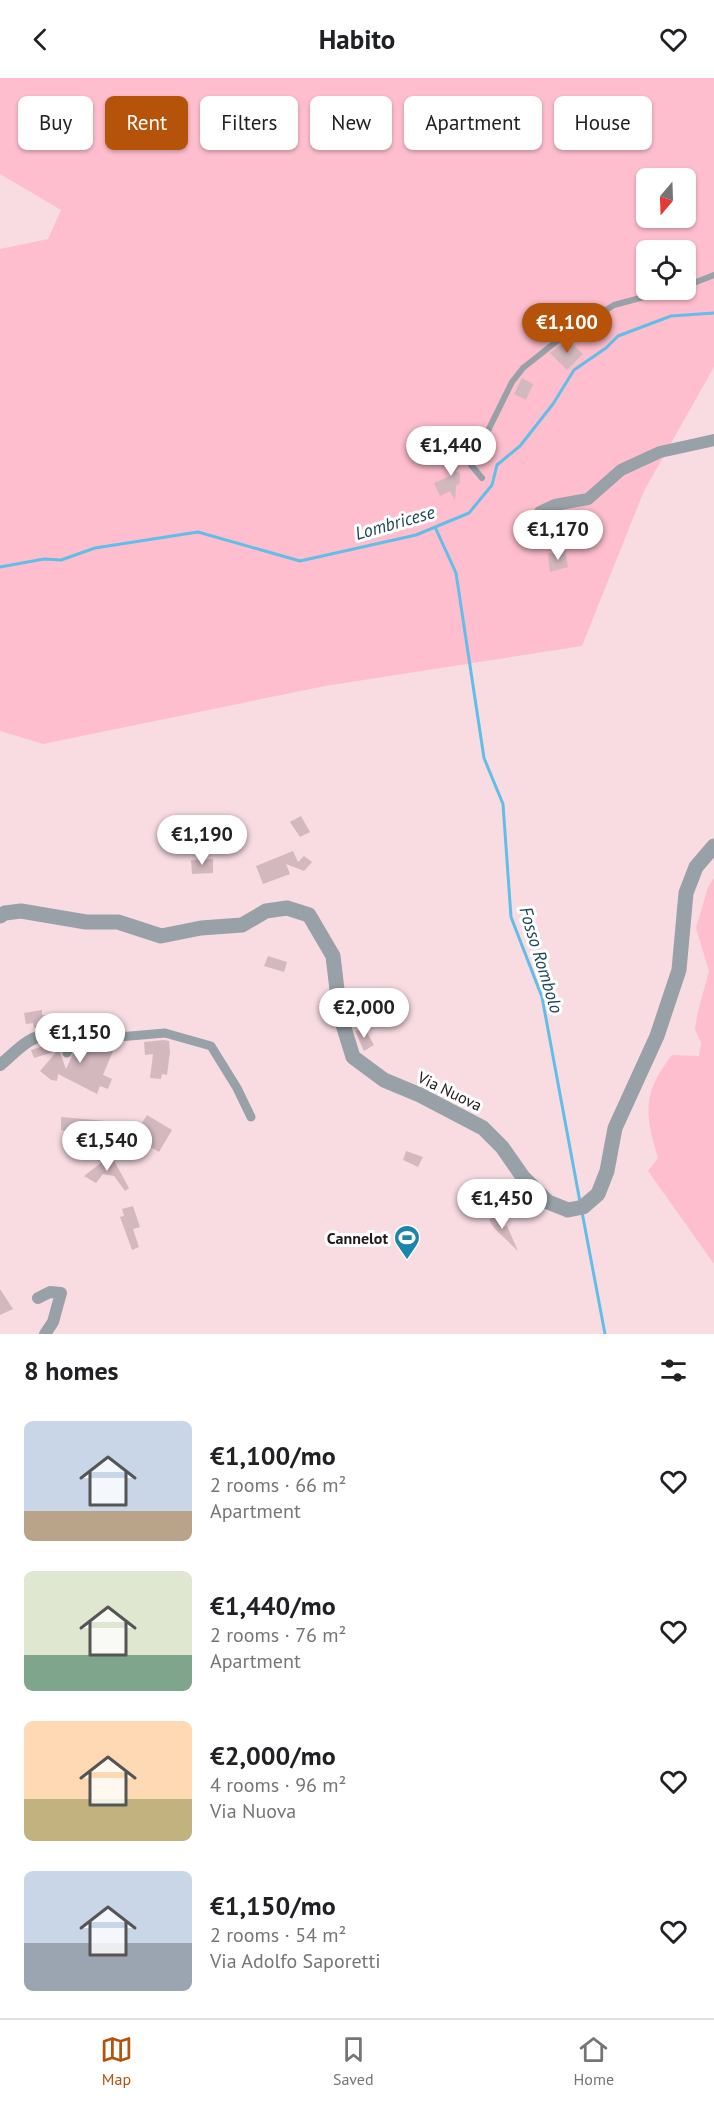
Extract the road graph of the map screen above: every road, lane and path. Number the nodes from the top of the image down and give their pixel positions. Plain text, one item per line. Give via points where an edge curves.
1 (714, 275) edge
2 (696, 282) edge
3 (636, 299) edge
4 (714, 440) edge
5 (482, 478) dead end
6 (540, 512) dead end
7 (714, 846) edge
8 (0, 916) edge
9 (76, 1028) junction
10 (52, 1034) joint
11 (67, 1053) dead end
12 (0, 1065) edge
13 (251, 1117) dead end
14 (38, 1298) dead end
15 (45, 1334) edge

1 - 2 lane
3 - 5 lane via 614,305 523,368 512,382 471,465
4 - 6 street via 640,460 621,470 588,499
7 - 8 street, Via Nuova via 696,867 686,893 679,970 657,1036 615,1128 598,1194 583,1207 568,1210 548,1202 483,1128 384,1080 353,1057 340,1015 333,956 309,915 287,908 266,911 242,925 161,936 118,922 86,922 21,911
9 - 10 street
9 - 11 street
9 - 13 street via 107,1038 165,1034 211,1046
10 - 12 street via 40,1035 21,1045
14 - 15 street via 50,1292 61,1293 53,1322

